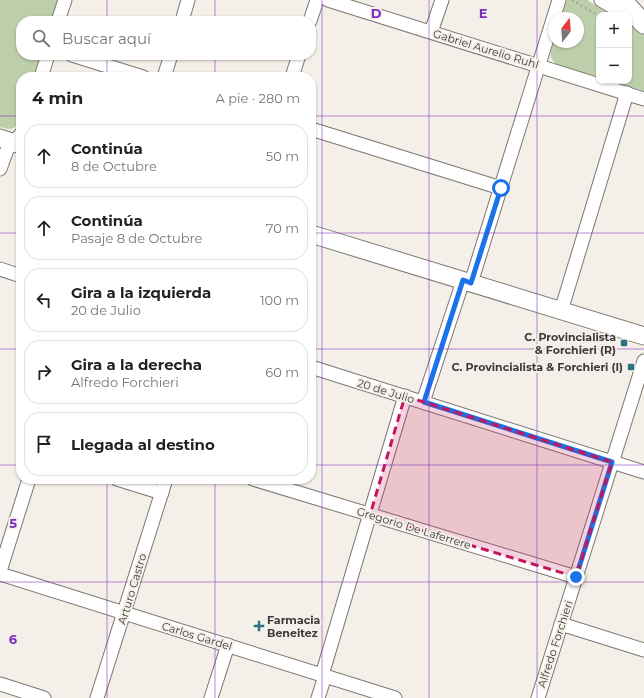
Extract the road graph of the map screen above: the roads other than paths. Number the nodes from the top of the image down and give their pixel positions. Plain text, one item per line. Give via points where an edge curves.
1 (65, 0) edge
2 (188, 0) edge
3 (316, 0) edge
4 (328, 0) edge
5 (442, 0) edge
6 (559, 0) edge
7 (600, 0) edge
8 (622, 0) edge
9 (621, 12) edge
10 (60, 16) edge
11 (183, 16) edge
12 (311, 16) edge
13 (632, 18) edge
14 (644, 24) edge
15 (431, 32) junction
16 (46, 60) edge
17 (88, 60) edge
18 (169, 60) edge
19 (297, 60) edge
20 (539, 66) junction
21 (43, 72) edge
22 (127, 72) edge
23 (166, 72) edge
24 (294, 72) edge
25 (627, 94) junction
26 (644, 99) edge
27 (316, 131) edge
28 (14, 140) edge
29 (0, 169) edge
30 (501, 188) junction
31 (316, 236) edge
32 (0, 269) edge
33 (16, 274) edge
34 (467, 282) junction
35 (561, 311) junction
36 (644, 336) edge
37 (644, 361) edge
38 (316, 369) edge
39 (405, 396) junction
40 (424, 402) junction
41 (612, 462) junction
42 (644, 472) edge
43 (27, 484) edge
44 (133, 484) edge
45 (165, 484) edge
46 (269, 484) edge
47 (162, 493) junction
48 (370, 515) junction
49 (0, 571) edge
50 (0, 574) edge
51 (576, 577) junction
52 (124, 613) junction
53 (561, 624) junction
54 (228, 645) junction
55 (644, 650) edge
56 (324, 676) junction
57 (0, 684) edge
58 (44, 698) edge
59 (97, 698) edge
60 (211, 698) edge
61 (318, 698) edge
62 (395, 698) edge
63 (538, 698) edge

1 - 10 street
2 - 11 street
3 - 12 street
4 - 15 street, Gabriel Aurelio Ruhl
5 - 15 street
6 - 20 street
7 - 9 street
8 - 14 highway
13 - 14 street
15 - 20 street, Gabriel Aurelio Ruhl
16 - 21 street
17 - 22 street
18 - 23 street
19 - 24 street
20 - 25 street, Gabriel Aurelio Ruhl
20 - 30 street
25 - 26 street, Gabriel Aurelio Ruhl
25 - 35 street
27 - 30 street
28 - 29 street
30 - 34 street
31 - 34 main road
32 - 33 street
34 - 35 main road
34 - 40 street
35 - 36 main road
37 - 41 street, Alfredo Forchieri
38 - 39 street, 20 de Julio
39 - 40 street, 20 de Julio
39 - 48 street
40 - 41 street, 20 de Julio
41 - 42 street, 20 de Julio
41 - 51 street, Alfredo Forchieri
43 - 49 street
44 - 47 street
45 - 47 street, Arturo Castro
46 - 48 street, Gregorio De Laferrere
47 - 52 street, Arturo Castro
48 - 51 street, Gregorio De Laferrere
48 - 56 street
50 - 52 street, Carlos Gardel
51 - 53 street, Alfredo Forchieri
52 - 54 street, Carlos Gardel
52 - 59 street, Arturo Castro
53 - 55 street
53 - 63 street, Alfredo Forchieri
54 - 56 street, Carlos Gardel
54 - 60 street
56 - 61 street
56 - 62 street, Carlos Gardel
57 - 58 street

